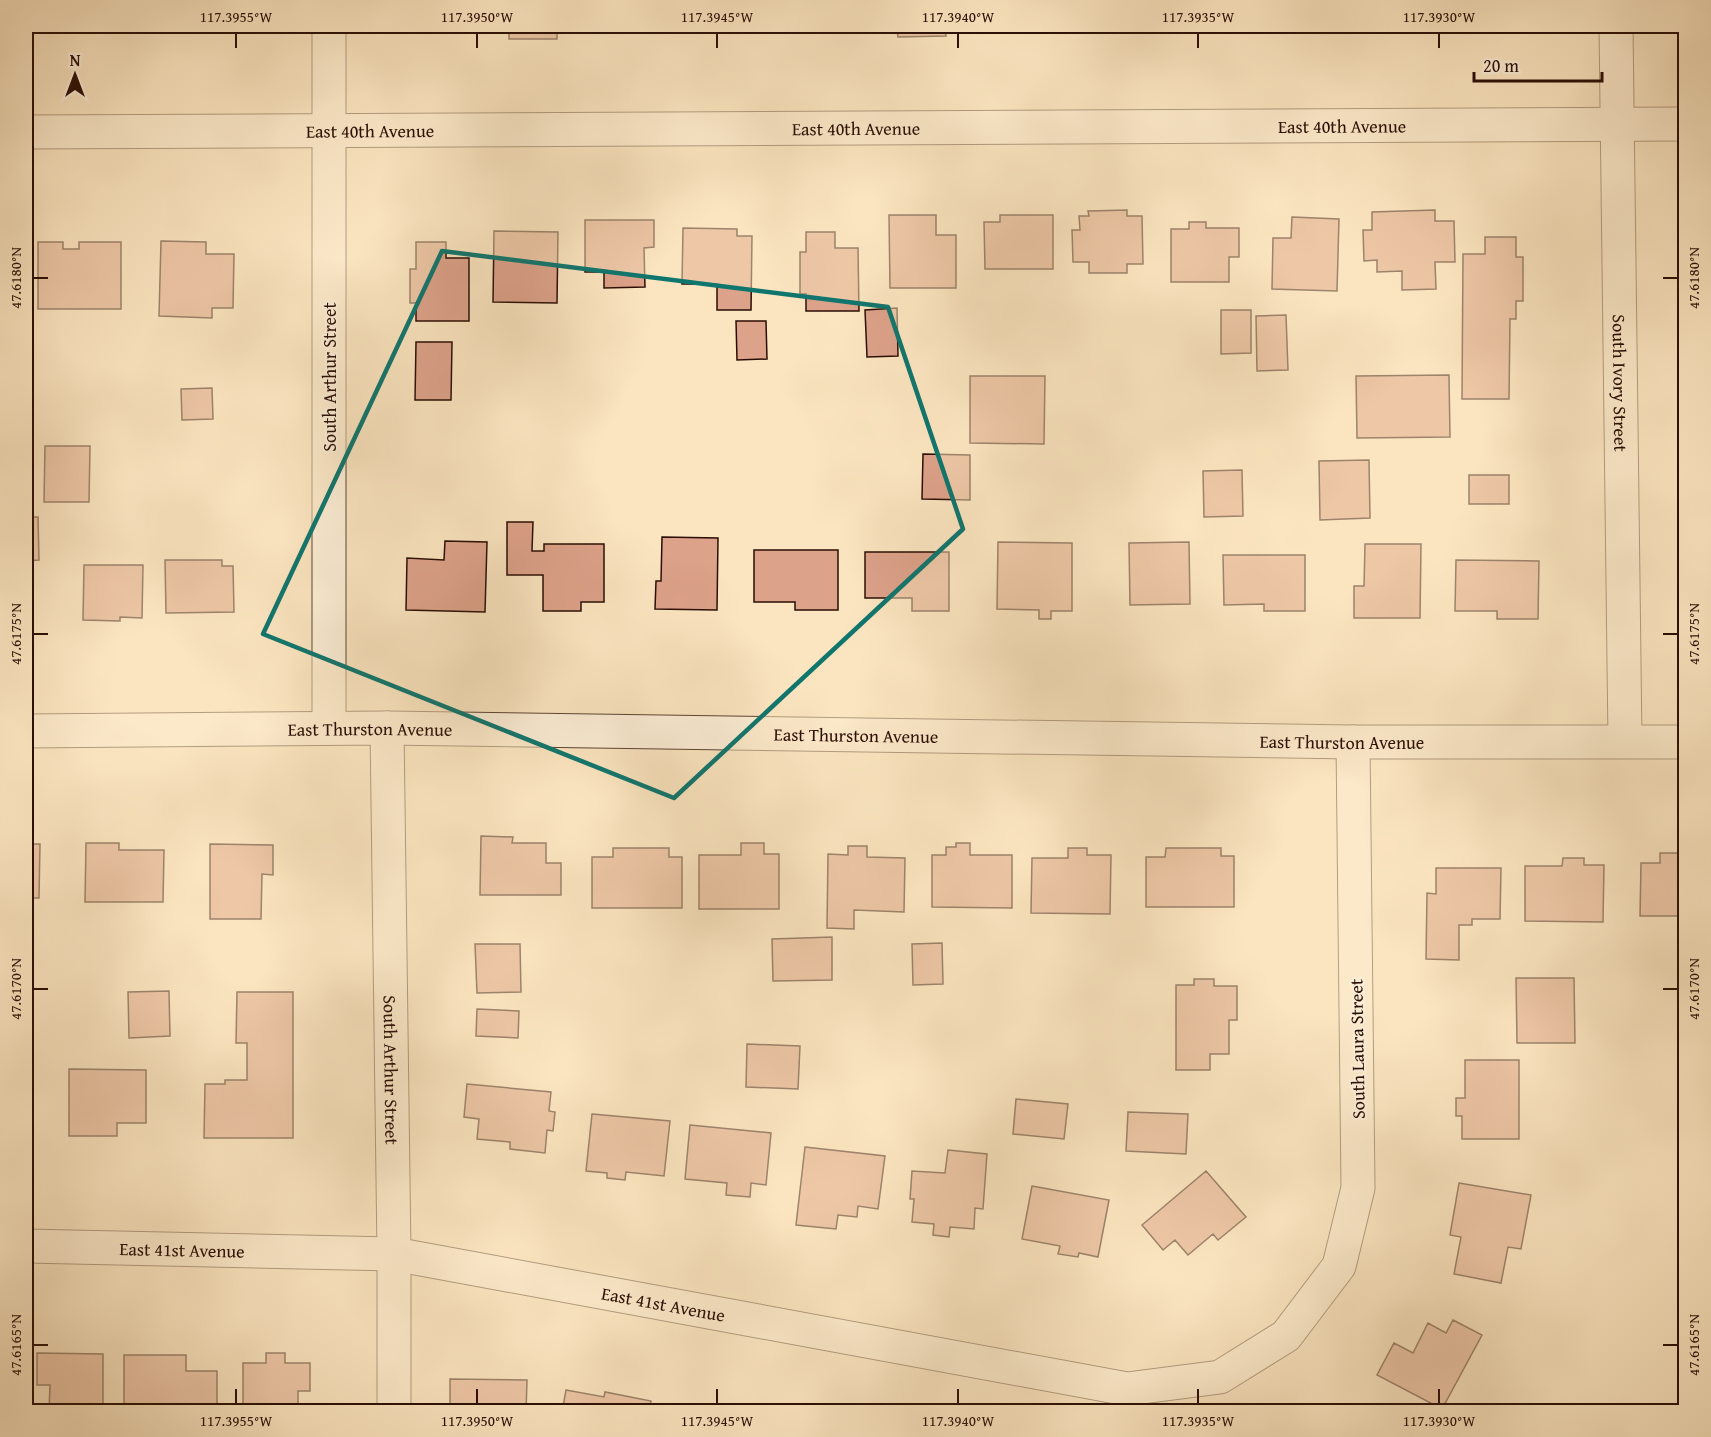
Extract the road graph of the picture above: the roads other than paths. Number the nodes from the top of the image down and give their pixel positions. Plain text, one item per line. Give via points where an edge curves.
1 (329, 26) edge
2 (1616, 26) edge
3 (1617, 124) junction
4 (1686, 124) edge
5 (329, 131) junction
6 (26, 132) edge
7 (329, 728) junction
8 (387, 728) junction
9 (26, 731) edge
10 (1625, 741) junction
11 (1353, 742) junction
12 (1686, 742) edge
13 (26, 1246) edge
14 (394, 1254) junction
15 (1286, 1336) joint
16 (394, 1412) edge

1 - 5 street, South Arthur Street
2 - 3 street, South Ivory Street
3 - 4 street, East 40th Avenue
3 - 5 street, East 40th Avenue
3 - 10 street, South Ivory Street
5 - 6 street, East 40th Avenue
5 - 7 street, South Arthur Street
7 - 8 street, East Thurston Avenue
7 - 9 street, East Thurston Avenue
8 - 11 street, East Thurston Avenue
8 - 14 street, South Arthur Street
10 - 11 street, East Thurston Avenue
10 - 12 street, East Thurston Avenue
11 - 15 street, South Laura Street via 1358,1188 1340,1266
13 - 14 street, East 41st Avenue
14 - 15 street, East 41st Avenue via 1127,1389 1220,1377
14 - 16 street, South Arthur Street

